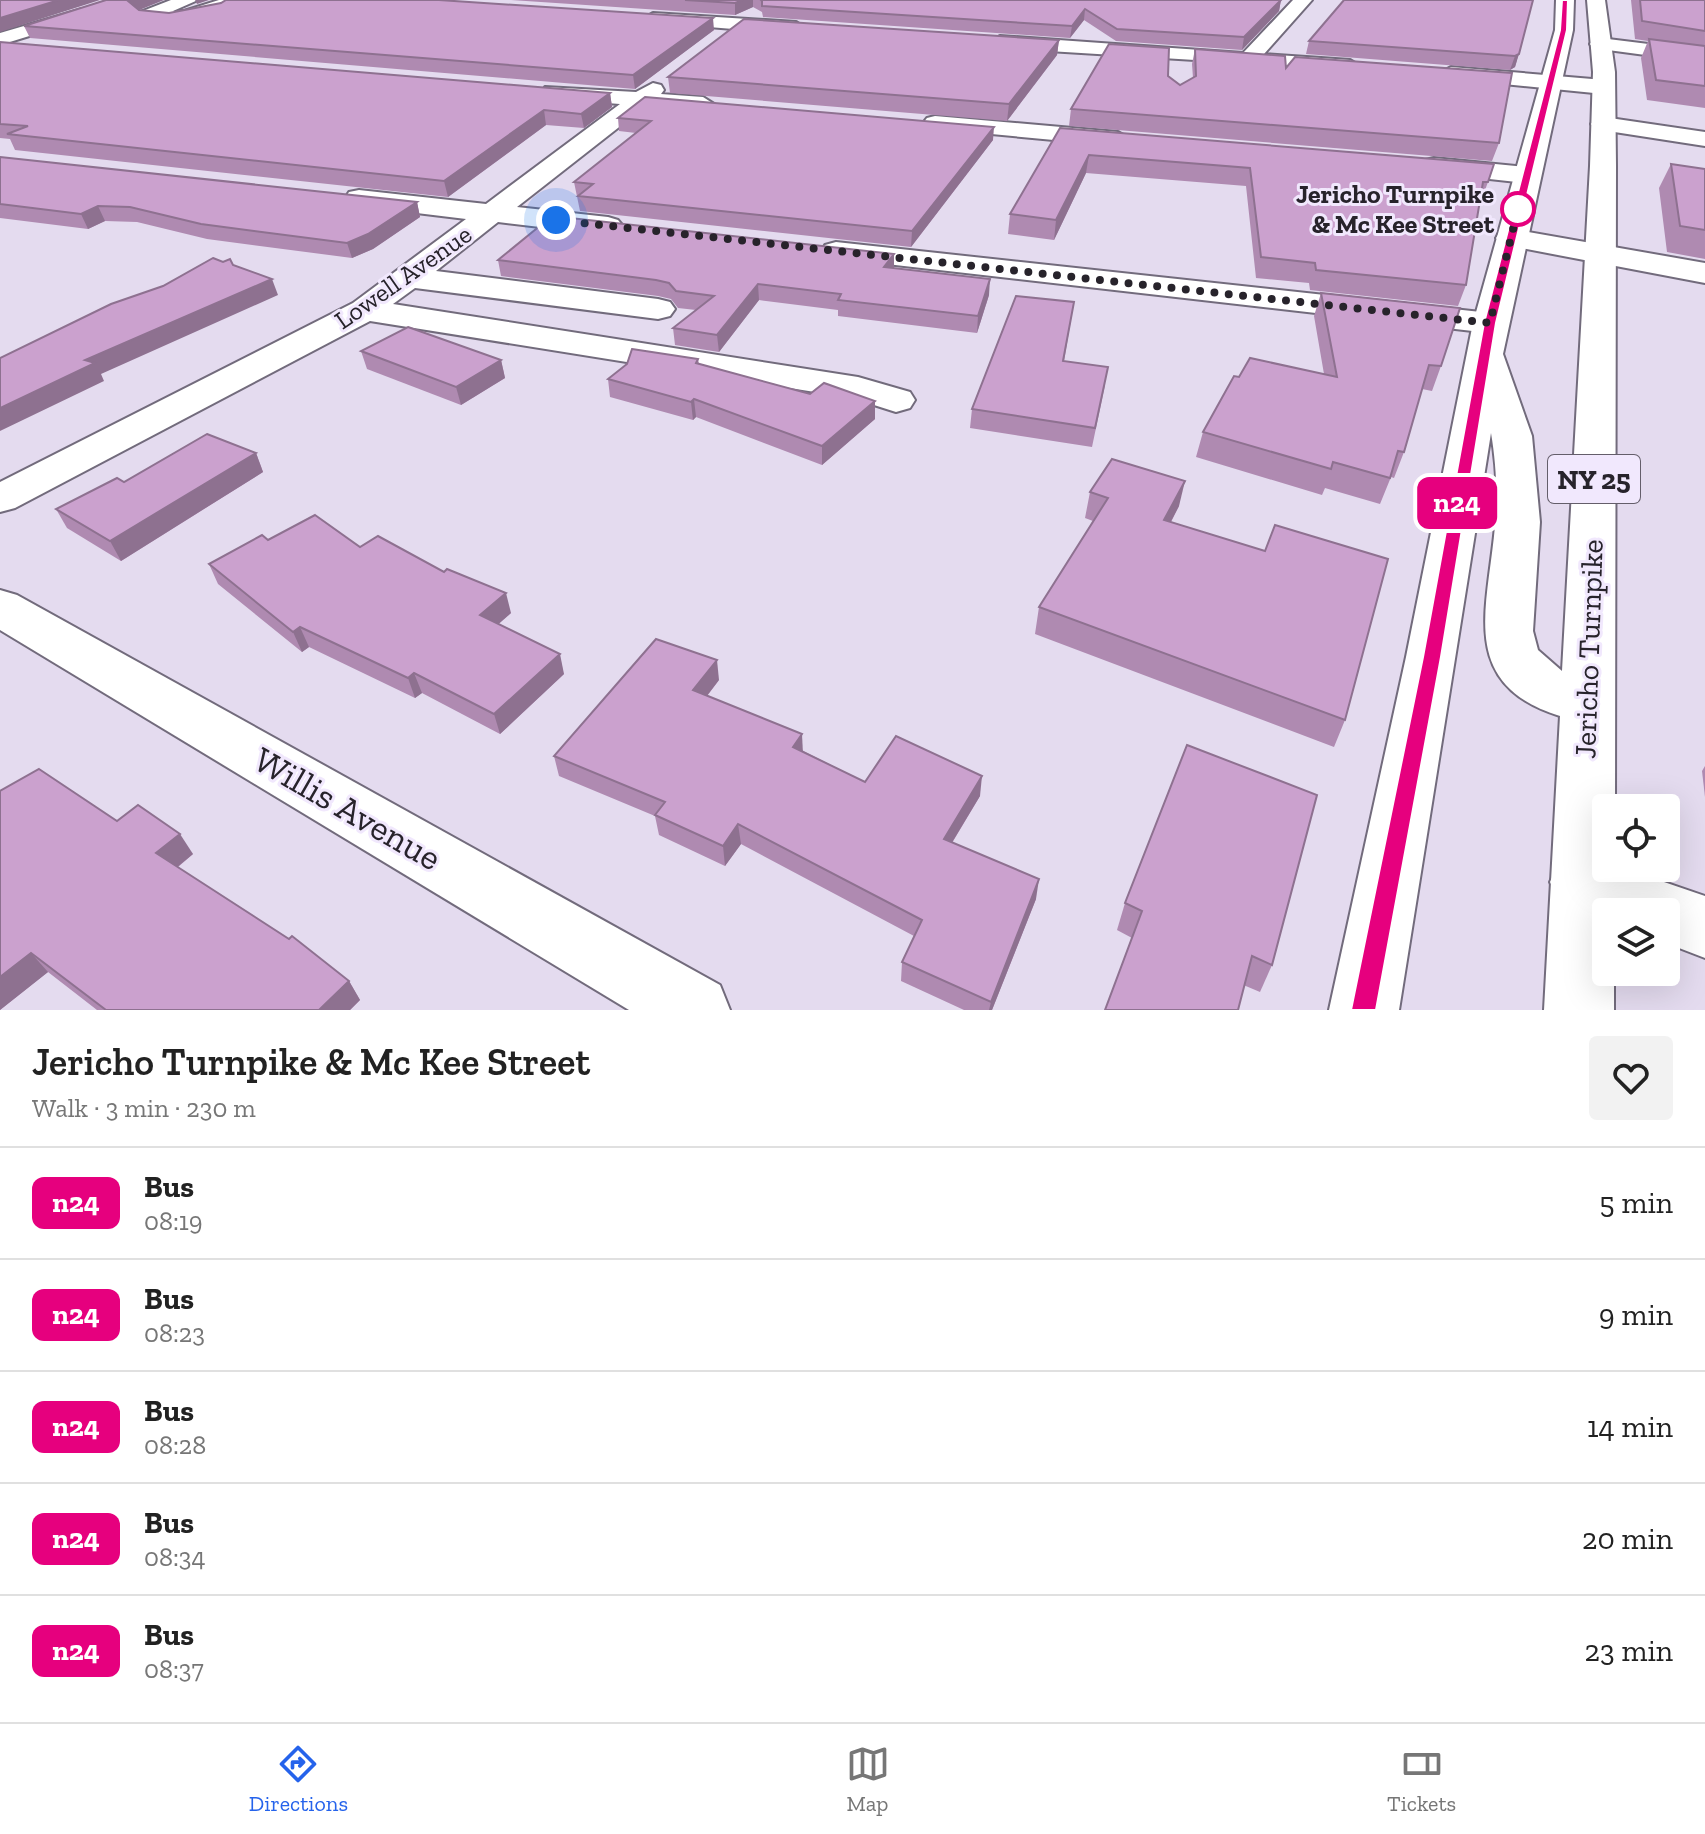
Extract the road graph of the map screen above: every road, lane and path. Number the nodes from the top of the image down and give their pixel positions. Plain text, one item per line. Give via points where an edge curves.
1 (189, 0) edge
2 (237, 0) edge
3 (772, 0) edge
4 (1303, 0) edge
5 (1565, 0) edge
6 (1596, 0) edge
7 (99, 9) edge
8 (629, 16) edge
9 (740, 24) junction
10 (819, 29) edge
11 (0, 39) edge
12 (976, 40) edge
13 (716, 43) edge
14 (1600, 44) junction
15 (0, 45) edge
16 (46, 49) edge
17 (1179, 54) junction
18 (1705, 57) edge
19 (1248, 59) junction
20 (1376, 68) edge
21 (678, 71) edge
22 (1423, 71) edge
23 (1179, 79) dead end
24 (1551, 80) junction
25 (1604, 87) junction
26 (530, 90) edge
27 (641, 99) junction
28 (720, 106) edge
29 (911, 121) edge
30 (1603, 124) junction
31 (1705, 139) edge
32 (1149, 142) edge
33 (1419, 165) edge
34 (1527, 175) junction
35 (334, 196) edge
36 (493, 213) junction
37 (636, 229) edge
38 (1511, 238) junction
39 (810, 248) edge
40 (1601, 255) junction
41 (1705, 273) edge
42 (407, 277) junction
43 (658, 309) dead end
44 (365, 310) junction
45 (1488, 337) junction
46 (896, 400) dead end
47 (0, 499) edge
48 (0, 607) edge
49 (1587, 703) junction
50 (1582, 882) junction
51 (1624, 898) edge
52 (1680, 918) edge
53 (1705, 927) edge
54 (695, 1010) edge
55 (1364, 1010) edge
56 (1579, 1010) edge

1 - 2 street via 144,14 185,17
3 - 9 street
4 - 19 street
5 - 24 street via 1564,30
6 - 14 street, Jericho Turnpike / NY 25
7 - 11 street
8 - 9 street
9 - 10 street
9 - 13 street
12 - 17 street
14 - 18 street
14 - 25 street, Jericho Turnpike / NY 25
15 - 16 street
17 - 19 street
17 - 23 street
19 - 20 street
21 - 27 street, Lowell Avenue
22 - 24 street
24 - 25 street
24 - 34 street
25 - 30 street, Jericho Turnpike / NY 25
26 - 27 street
27 - 28 street
27 - 36 street, Lowell Avenue
29 - 32 street
30 - 31 street
30 - 40 street, Jericho Turnpike / NY 25
33 - 34 street
34 - 38 street
35 - 36 street
36 - 37 street
36 - 42 street, Lowell Avenue
38 - 40 street
38 - 45 street
39 - 45 street
40 - 41 street
40 - 49 street, Jericho Turnpike / NY 25
42 - 43 street
42 - 44 street, Lowell Avenue
44 - 46 street via 858,388
44 - 47 street, Lowell Avenue
45 - 49 street via 1512,436 1518,522 1508,631 1513,657 1531,678
45 - 55 street
48 - 54 street, Willis Avenue
49 - 50 street, Jericho Turnpike / NY 25
50 - 51 street
50 - 56 street, Jericho Turnpike / NY 25
52 - 53 street

